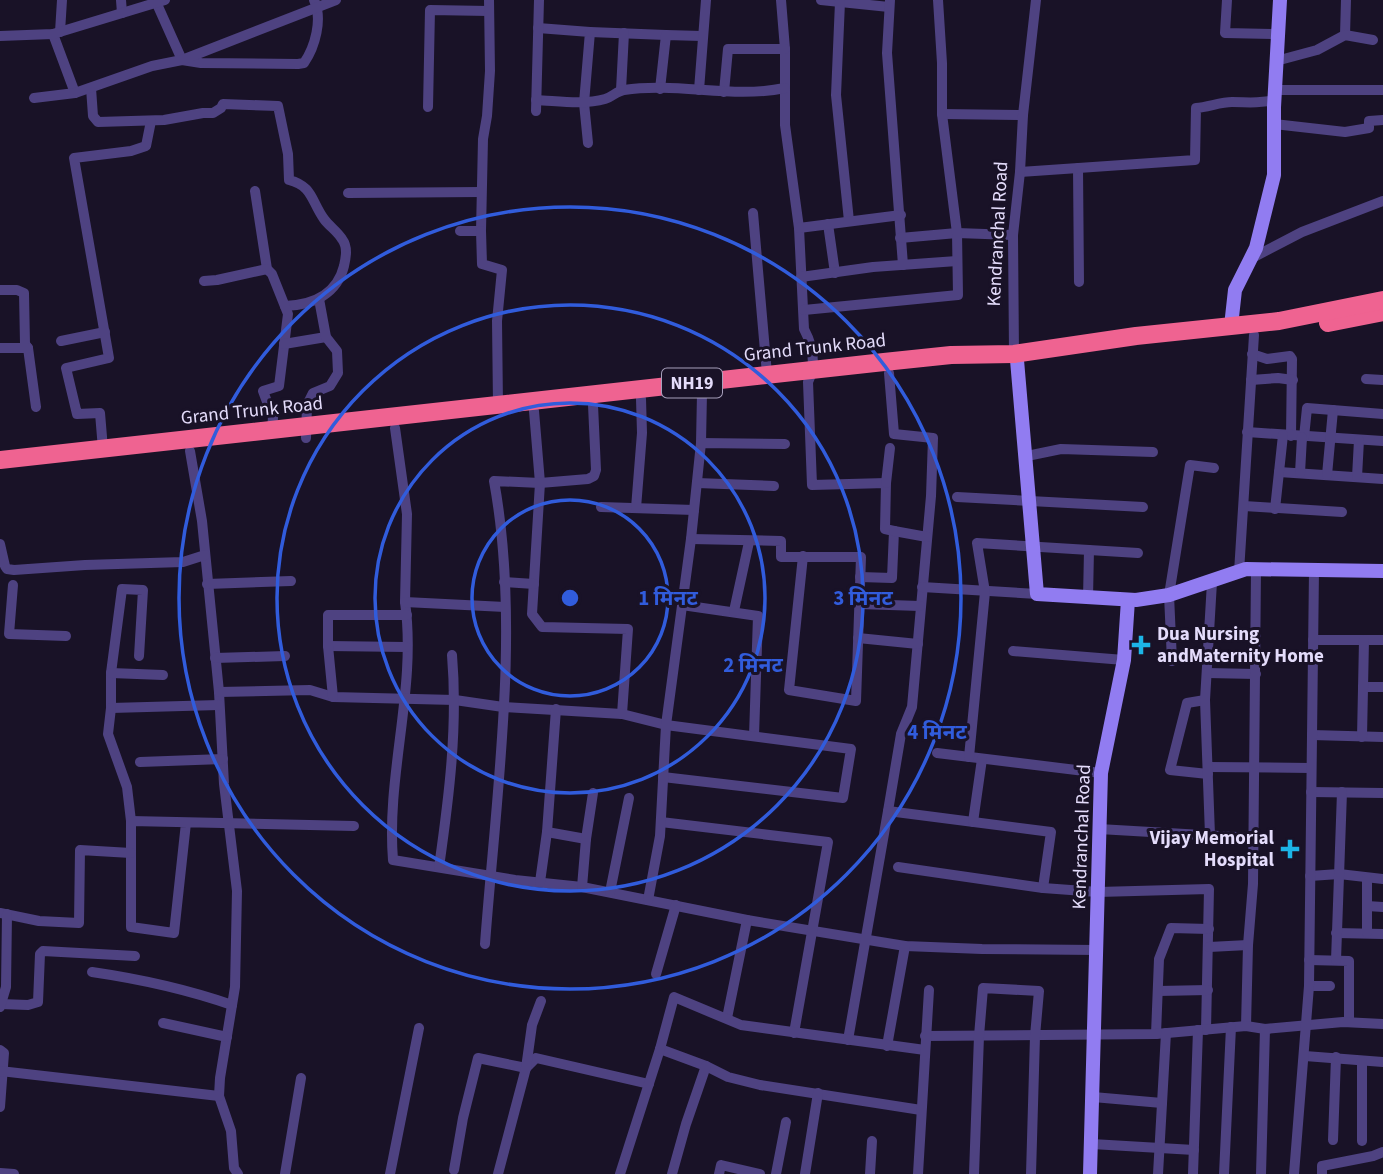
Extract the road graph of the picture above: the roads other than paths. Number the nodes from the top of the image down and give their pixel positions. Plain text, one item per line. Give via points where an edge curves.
1 (62, 0) edge
2 (121, 0) edge
3 (336, 0) edge
4 (489, 0) edge
5 (539, 0) edge
6 (706, 0) edge
7 (782, 0) edge
8 (821, 0) edge
9 (938, 0) edge
10 (1036, 0) edge
11 (1227, 0) edge
12 (1280, 0) edge
13 (1346, 0) edge
14 (161, 2) edge
15 (840, 2) junction
16 (859, 2) edge
17 (316, 3) edge
18 (889, 4) edge
19 (489, 11) junction
20 (122, 13) junction
21 (538, 28) junction
22 (590, 32) junction
23 (57, 33) junction
24 (624, 33) junction
25 (1277, 34) junction
26 (666, 35) junction
27 (0, 36) edge
28 (702, 36) junction
29 (1345, 36) junction
30 (1373, 40) dead end
31 (785, 49) junction
32 (182, 60) junction
33 (1276, 61) junction
34 (91, 88) junction
35 (785, 88) junction
36 (660, 89) junction
37 (621, 90) junction
38 (699, 90) junction
39 (1383, 90) edge
40 (724, 92) junction
41 (75, 93) junction
42 (1274, 95) junction
43 (34, 99) dead end
44 (584, 103) junction
45 (428, 107) dead end
46 (942, 114) junction
47 (1023, 115) junction
48 (1383, 120) edge
49 (151, 121) junction
50 (1274, 124) junction
51 (588, 144) dead end
52 (1079, 168) junction
53 (1020, 173) junction
54 (255, 191) dead end
55 (481, 192) junction
56 (348, 193) dead end
57 (1383, 201) edge
58 (753, 213) dead end
59 (901, 215) junction
60 (849, 221) junction
61 (828, 224) junction
62 (799, 228) junction
63 (481, 231) junction
64 (460, 232) dead end
65 (957, 233) junction
66 (1013, 235) junction
67 (900, 238) junction
68 (1252, 258) junction
69 (957, 261) junction
70 (904, 265) junction
71 (267, 269) junction
72 (835, 273) junction
73 (801, 277) junction
74 (204, 281) dead end
75 (1079, 282) dead end
76 (0, 290) edge
77 (319, 299) junction
78 (1383, 299) edge
79 (285, 306) junction
80 (804, 310) junction
81 (1383, 312) edge
82 (1231, 326) junction
83 (105, 332) junction
84 (1254, 335) junction
85 (326, 337) junction
86 (61, 341) dead end
87 (284, 344) junction
88 (0, 348) edge
89 (28, 348) junction
90 (1252, 354) junction
91 (1015, 357) junction
92 (889, 373) junction
93 (767, 374) junction
94 (811, 376) junction
95 (1366, 379) dead end
96 (1251, 380) junction
97 (1293, 380) junction
98 (1383, 380) edge
99 (702, 393) junction
100 (641, 399) junction
101 (498, 405) junction
102 (593, 405) junction
103 (36, 407) dead end
104 (1333, 410) junction
105 (534, 411) junction
106 (1383, 414) edge
107 (395, 428) junction
108 (266, 431) junction
109 (307, 432) junction
110 (1247, 432) junction
111 (1295, 436) junction
112 (1331, 439) junction
113 (1359, 440) junction
114 (1383, 440) edge
115 (701, 443) junction
116 (785, 444) dead end
117 (890, 448) dead end
118 (103, 449) junction
119 (190, 451) junction
120 (1153, 452) dead end
121 (1027, 456) junction
122 (0, 460) edge
123 (1214, 468) dead end
124 (0, 472) edge
125 (1279, 472) junction
126 (1300, 473) junction
127 (1327, 475) junction
128 (1357, 477) junction
129 (1383, 479) edge
130 (540, 483) junction
131 (697, 483) junction
132 (886, 484) junction
133 (775, 486) dead end
134 (957, 497) dead end
135 (1029, 501) junction
136 (1244, 506) junction
137 (1143, 507) dead end
138 (601, 508) dead end
139 (636, 508) junction
140 (1275, 509) junction
141 (694, 510) junction
142 (1342, 512) dead end
143 (894, 531) junction
144 (927, 537) junction
145 (691, 539) junction
146 (750, 542) junction
147 (0, 544) edge
148 (1033, 545) junction
149 (1089, 551) junction
150 (1138, 553) dead end
151 (205, 555) junction
152 (803, 556) junction
153 (1256, 570) junction
154 (1314, 570) junction
155 (1383, 571) edge
156 (1239, 572) junction
157 (860, 577) junction
158 (291, 581) dead end
159 (504, 582) junction
160 (1212, 582) junction
161 (207, 584) junction
162 (534, 584) junction
163 (13, 585) dead end
164 (922, 587) junction
165 (985, 592) junction
166 (1037, 594) junction
167 (1169, 596) junction
168 (1088, 598) junction
169 (1128, 600) junction
170 (405, 601) junction
171 (859, 604) junction
172 (682, 605) junction
173 (920, 606) junction
174 (505, 607) junction
175 (734, 611) junction
176 (407, 615) junction
177 (66, 636) dead end
178 (858, 638) junction
179 (1313, 640) junction
180 (1364, 640) junction
181 (1383, 640) edge
182 (918, 644) junction
183 (328, 646) junction
184 (406, 647) junction
185 (1013, 651) dead end
186 (452, 655) dead end
187 (138, 656) dead end
188 (285, 656) dead end
189 (215, 659) junction
190 (1124, 660) junction
191 (1172, 661) dead end
192 (111, 673) junction
193 (1207, 673) junction
194 (1256, 674) junction
195 (163, 675) dead end
196 (1363, 687) junction
197 (1383, 687) edge
198 (219, 692) junction
199 (333, 697) junction
200 (405, 697) junction
201 (455, 700) junction
202 (1206, 700) junction
203 (219, 705) junction
204 (503, 707) junction
205 (111, 708) junction
206 (556, 709) junction
207 (622, 714) junction
208 (666, 725) junction
209 (754, 736) junction
210 (1312, 736) junction
211 (1362, 737) junction
212 (1383, 737) edge
213 (937, 753) dead end
214 (969, 757) junction
215 (223, 759) junction
216 (982, 759) junction
217 (140, 762) dead end
218 (1255, 768) junction
219 (1311, 768) junction
220 (1208, 770) junction
221 (1101, 773) junction
222 (663, 777) junction
223 (1311, 792) junction
224 (1342, 792) junction
225 (593, 793) dead end
226 (1383, 793) edge
227 (629, 798) dead end
228 (888, 811) junction
229 (131, 821) junction
230 (661, 822) junction
231 (973, 822) junction
232 (186, 823) junction
233 (230, 825) junction
234 (355, 826) dead end
235 (1099, 829) junction
236 (547, 832) junction
237 (1210, 835) junction
238 (1254, 838) junction
239 (586, 839) junction
240 (131, 853) junction
241 (439, 867) junction
242 (898, 867) dead end
243 (1339, 874) junction
244 (490, 875) junction
245 (1310, 876) junction
246 (1367, 878) junction
247 (1383, 879) edge
248 (540, 882) junction
249 (582, 887) junction
250 (1043, 888) junction
251 (1098, 891) junction
252 (610, 892) junction
253 (648, 900) junction
254 (676, 905) junction
255 (1367, 906) junction
256 (1383, 907) edge
257 (4, 914) edge
258 (747, 920) junction
259 (1209, 929) junction
260 (813, 930) junction
261 (1336, 933) junction
262 (1367, 933) junction
263 (1383, 934) edge
264 (864, 938) junction
265 (485, 944) dead end
266 (1248, 945) junction
267 (905, 946) junction
268 (1209, 947) junction
269 (1097, 950) junction
270 (135, 956) dead end
271 (1309, 960) junction
272 (1336, 960) junction
273 (92, 972) dead end
274 (656, 974) dead end
275 (1309, 986) junction
276 (1330, 986) dead end
277 (929, 990) dead end
278 (1208, 990) junction
279 (1158, 991) junction
280 (541, 1000) dead end
281 (0, 1005) edge
282 (232, 1005) junction
283 (727, 1018) junction
284 (1349, 1022) junction
285 (163, 1023) dead end
286 (1383, 1024) edge
287 (1306, 1025) junction
288 (1246, 1026) junction
289 (1231, 1027) junction
290 (419, 1028) dead end
291 (1265, 1029) junction
292 (1202, 1030) junction
293 (794, 1033) junction
294 (1161, 1034) junction
295 (1096, 1035) junction
296 (925, 1036) junction
297 (979, 1036) junction
298 (1035, 1036) junction
299 (227, 1037) junction
300 (848, 1040) junction
301 (887, 1046) junction
302 (660, 1049) junction
303 (0, 1050) edge
304 (925, 1050) junction
305 (1304, 1056) junction
306 (1336, 1057) junction
307 (1362, 1061) junction
308 (1383, 1062) edge
309 (706, 1066) junction
310 (526, 1068) junction
311 (1, 1071) edge
312 (301, 1078) dead end
313 (649, 1084) junction
314 (818, 1093) junction
315 (219, 1096) junction
316 (1093, 1097) junction
317 (1162, 1103) junction
318 (0, 1107) edge
319 (921, 1110) junction
320 (786, 1122) dead end
321 (1333, 1140) dead end
322 (872, 1141) dead end
323 (1362, 1141) dead end
324 (1091, 1144) junction
325 (1159, 1148) junction
326 (1194, 1150) junction
327 (1383, 1152) edge
328 (454, 1170) dead end
329 (0, 1173) edge
330 (14, 1174) edge
331 (238, 1174) edge
332 (285, 1174) edge
333 (390, 1174) edge
334 (498, 1174) edge
335 (620, 1174) edge
336 (672, 1174) edge
337 (719, 1174) edge
338 (760, 1174) edge
339 (776, 1174) edge
340 (805, 1174) edge
341 (870, 1174) edge
342 (918, 1174) edge
343 (974, 1174) edge
344 (1031, 1174) edge
345 (1090, 1174) edge
346 (1158, 1174) edge
347 (1193, 1174) edge
348 (1224, 1174) edge
349 (1261, 1174) edge
350 (1294, 1174) edge
351 (1321, 1174) edge

1 - 23 street
2 - 20 street
3 - 17 street
4 - 19 street
5 - 21 street
6 - 28 street
7 - 31 street
8 - 15 street
9 - 46 street
10 - 47 street, Kendranchal Road
11 - 25 street via 1225,33
12 - 25 street
13 - 29 street
14 - 20 street
14 - 32 street
15 - 16 street
15 - 60 street via 836,95
16 - 18 street
17 - 32 street
17 - 32 street via 316,35 304,63 201,64
18 - 59 street via 887,53
19 - 45 street via 430,10
19 - 55 street via 490,71
20 - 23 street
21 - 22 street
21 - 44 street via 536,105
22 - 24 street
22 - 44 street
23 - 27 street
23 - 41 street
24 - 26 street
24 - 37 street
25 - 33 street
26 - 28 street
26 - 36 street
28 - 38 street
29 - 30 street
29 - 33 street via 1317,50
31 - 35 street
31 - 40 street via 727,49
32 - 34 street
33 - 42 street
34 - 41 street
34 - 49 street via 93,116 98,122
35 - 40 street
35 - 62 street via 785,125
36 - 37 street
36 - 38 street
37 - 44 street via 608,99
38 - 40 street
39 - 42 street
41 - 43 street
42 - 50 street
42 - 52 street via 1259,104 1229,102 1196,108 1195,160
44 - 51 street
46 - 47 street
46 - 65 street
47 - 53 street, Kendranchal Road
48 - 50 street via 1345,132
49 - 77 street via 214,113 223,104 278,106 289,180 308,190 323,218 344,241 347,255 335,288
49 - 83 street via 146,146 74,158
50 - 68 street via 1274,176
52 - 53 street
52 - 75 street
53 - 66 street, Kendranchal Road
54 - 71 street
55 - 56 street
55 - 63 street
57 - 68 street via 1302,232
58 - 93 street
59 - 60 street
59 - 67 street
60 - 61 street
61 - 62 street
61 - 72 street
62 - 73 street
63 - 64 street
63 - 101 street via 482,264 502,270
65 - 66 street
65 - 67 street
65 - 69 street
66 - 91 street, Kendranchal Road
67 - 70 street
68 - 82 street via 1235,290
69 - 70 street
69 - 80 street via 958,295
70 - 72 street
71 - 74 street
71 - 79 street
72 - 73 street
73 - 80 street
76 - 89 street via 24,293
77 - 79 street
77 - 85 street
78 - 82 highway, Grand Trunk Road / NH19
79 - 87 street
80 - 94 street
81 - 84 highway, Grand Trunk Road / NH19
82 - 91 highway, Grand Trunk Road / NH19 via 1136,336
83 - 86 street
83 - 118 street via 109,358 66,368 77,414 100,412
84 - 90 street
84 - 91 highway, Grand Trunk Road / NH19
85 - 87 street
85 - 109 street via 337,351 338,373 330,386 313,393 307,405
87 - 108 street via 279,386 263,391 273,418 272,428
88 - 89 street
89 - 103 street
90 - 96 street
90 - 97 street via 1267,359 1290,356
91 - 92 highway, Grand Trunk Road / NH19
91 - 94 highway, Grand Trunk Road / NH19 via 951,355
91 - 121 street, Kendranchal Road
92 - 94 highway, Grand Trunk Road / NH19
92 - 144 street via 894,434 933,438
93 - 94 highway, Grand Trunk Road / NH19
93 - 101 highway, Grand Trunk Road / NH19
94 - 99 highway, Grand Trunk Road / NH19
94 - 132 street via 812,485
95 - 98 street
96 - 97 street
96 - 110 street
97 - 111 street
99 - 100 highway, Grand Trunk Road / NH19
99 - 115 street
100 - 102 highway, Grand Trunk Road / NH19
100 - 139 street
101 - 109 highway, Grand Trunk Road / NH19
102 - 105 highway, Grand Trunk Road / NH19
102 - 130 street via 594,476
104 - 106 street
104 - 111 street via 1307,408
104 - 112 street
105 - 107 highway, Grand Trunk Road / NH19
105 - 130 street
107 - 109 highway, Grand Trunk Road / NH19
107 - 170 street via 407,514
108 - 109 highway, Grand Trunk Road / NH19
108 - 118 highway, Grand Trunk Road / NH19
109 - 119 highway, Grand Trunk Road / NH19
110 - 111 street
110 - 136 street
111 - 112 street
111 - 125 street
111 - 126 street
112 - 113 street
112 - 127 street
113 - 114 street
113 - 128 street
115 - 116 street
115 - 131 street
117 - 132 street
118 - 122 highway, Grand Trunk Road / NH19
119 - 124 highway, Grand Trunk Road / NH19
119 - 151 street
120 - 121 street via 1061,449
121 - 135 street, Kendranchal Road
123 - 167 street via 1190,465
125 - 126 street
125 - 140 street
126 - 127 street
127 - 128 street
128 - 129 street
130 - 159 street via 494,481 502,524
130 - 162 street
131 - 133 street
131 - 141 street
132 - 143 street via 885,529
134 - 135 street
135 - 137 street
135 - 148 street, Kendranchal Road
136 - 140 street
136 - 156 street
138 - 139 street
139 - 141 street
140 - 142 street
141 - 145 street
143 - 144 street
143 - 157 street via 892,578
144 - 164 street
145 - 146 street
145 - 172 street
146 - 152 street via 781,541 781,557
146 - 175 street
147 - 151 street via 5,566 14,570 183,562
148 - 149 street
148 - 165 street via 977,544
148 - 166 street, Kendranchal Road
149 - 150 street
149 - 168 street
151 - 161 street
152 - 157 street via 861,557
152 - 178 street via 789,690 856,701
153 - 154 street
153 - 156 street
153 - 194 street
154 - 155 street
154 - 179 street
156 - 160 street
157 - 171 street
158 - 161 street
159 - 162 street
159 - 174 street
160 - 167 street
160 - 193 street
161 - 189 street
162 - 207 street via 532,614 542,627 628,629
163 - 177 street via 9,634
164 - 165 street
164 - 173 street
165 - 166 street
165 - 214 street
166 - 168 street
167 - 169 street
167 - 191 street
168 - 169 street
169 - 190 street, Kendranchal Road
170 - 174 street
170 - 176 street
171 - 173 street
171 - 178 street
172 - 175 street
172 - 208 street
173 - 182 street
174 - 204 street
175 - 209 street via 758,616
176 - 183 street via 328,615
176 - 184 street
178 - 182 street
179 - 180 street
179 - 210 street
180 - 181 street
180 - 196 street
182 - 228 street via 912,707 901,734
183 - 184 street
183 - 199 street
184 - 200 street
185 - 190 street
186 - 201 street
187 - 192 street via 143,590 121,589
188 - 189 street
189 - 198 street
190 - 221 street, Kendranchal Road
192 - 195 street
192 - 205 street
193 - 194 street
193 - 202 street
194 - 218 street
196 - 197 street
196 - 211 street
198 - 199 street via 310,690
198 - 203 street
199 - 200 street
200 - 201 street
200 - 241 street via 390,827 393,860
201 - 204 street
201 - 241 street
202 - 220 street
202 - 220 street via 1187,703 1170,770
203 - 205 street
203 - 215 street
204 - 206 street
204 - 244 street
205 - 229 street via 108,734 127,787
206 - 207 street
206 - 236 street
207 - 208 street
208 - 209 street
208 - 222 street
209 - 222 street via 852,749 843,798
210 - 211 street
210 - 219 street
211 - 212 street
213 - 214 street
214 - 216 street
215 - 217 street
215 - 233 street
216 - 221 street
216 - 231 street
218 - 219 street
218 - 220 street
218 - 238 street
219 - 223 street
220 - 237 street
221 - 235 street, Kendranchal Road
222 - 230 street
223 - 224 street
223 - 245 street
224 - 226 street
224 - 243 street
225 - 239 street
227 - 252 street
228 - 231 street
228 - 264 street
229 - 232 street
229 - 240 street
230 - 253 street
230 - 260 street via 828,842
231 - 250 street via 1051,832
232 - 233 street
232 - 240 street via 174,933 131,927
233 - 234 street
233 - 282 street via 237,891
235 - 237 street
235 - 251 street, Kendranchal Road
236 - 239 street
236 - 248 street
237 - 238 street
238 - 266 street
239 - 249 street
240 - 257 street via 80,850 79,923
241 - 244 street
242 - 250 street
243 - 245 street
243 - 246 street
243 - 261 street
244 - 248 street
244 - 265 street
245 - 271 street
246 - 247 street
246 - 255 street
248 - 249 street
249 - 252 street
250 - 251 street
251 - 259 street via 1209,889
251 - 269 street, Kendranchal Road
252 - 253 street
253 - 254 street
254 - 258 street
254 - 274 street
255 - 256 street
255 - 262 street
257 - 281 street via 6,986
258 - 260 street
258 - 283 street
259 - 268 street
259 - 279 street via 1171,928 1159,959
260 - 264 street
260 - 293 street
261 - 262 street
261 - 272 street
262 - 263 street
264 - 267 street
264 - 300 street
266 - 268 street
266 - 288 street
267 - 269 street
267 - 301 street
268 - 278 street
269 - 295 street, Kendranchal Road
270 - 281 street via 43,951 37,1002
271 - 272 street
271 - 275 street
272 - 284 street via 1349,961
273 - 282 street via 190,990
275 - 276 street
275 - 287 street
277 - 296 street
278 - 279 street
278 - 292 street
279 - 294 street
280 - 310 street via 532,1024
282 - 299 street
283 - 293 street via 741,1025
283 - 302 street via 674,997
284 - 286 street
284 - 287 street
285 - 299 street
287 - 291 street
287 - 305 street
288 - 289 street
288 - 291 street
289 - 292 street
289 - 348 street
290 - 333 street
291 - 349 street
292 - 294 street
292 - 326 street
293 - 300 street
294 - 295 street
294 - 317 street
295 - 298 street
295 - 316 street, Kendranchal Road
296 - 297 street
296 - 304 street
297 - 298 street
297 - 298 street via 983,988 1039,991
297 - 343 street
298 - 344 street
299 - 315 street
300 - 301 street
301 - 304 street
302 - 309 street
302 - 313 street
303 - 311 street via 4,1053
304 - 319 street
305 - 306 street
305 - 350 street
306 - 307 street
306 - 321 street
307 - 308 street
307 - 323 street
309 - 314 street via 760,1085
309 - 336 street
310 - 313 street via 536,1058
310 - 328 street via 478,1058
310 - 334 street
311 - 315 street
311 - 318 street
312 - 332 street
313 - 335 street
314 - 319 street
314 - 340 street
315 - 331 street via 231,1130
316 - 317 street
316 - 324 street, Kendranchal Road
317 - 325 street
319 - 342 street
320 - 339 street
322 - 341 street
324 - 325 street
324 - 345 street, Kendranchal Road
325 - 326 street
325 - 346 street
326 - 347 street
327 - 351 street via 1322,1166
329 - 330 street
337 - 338 street via 721,1165

